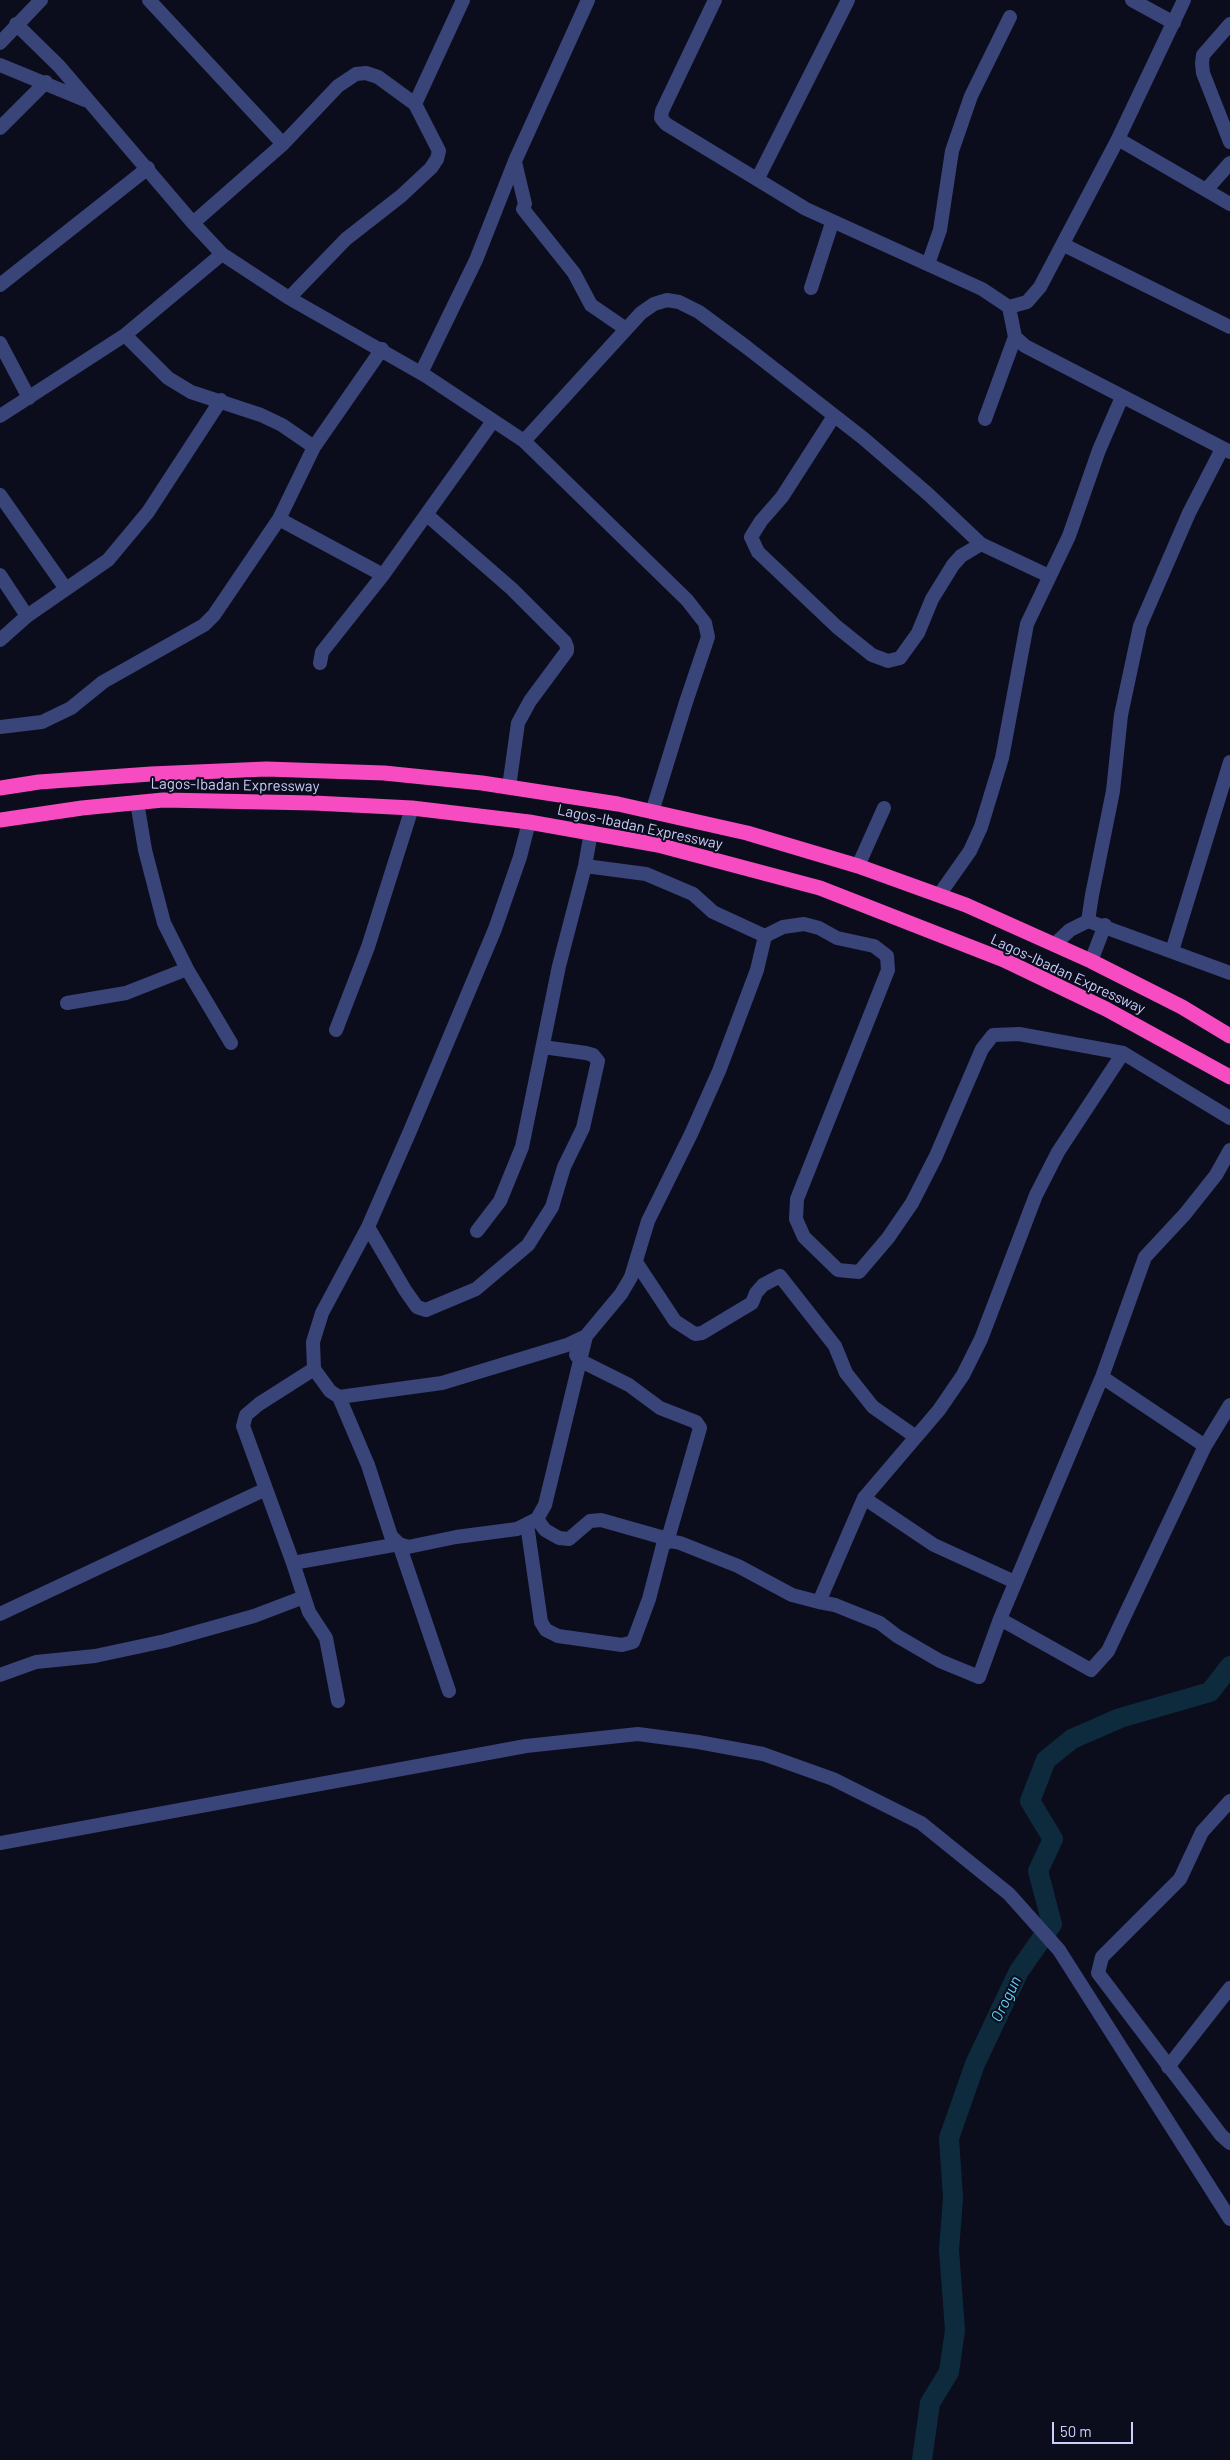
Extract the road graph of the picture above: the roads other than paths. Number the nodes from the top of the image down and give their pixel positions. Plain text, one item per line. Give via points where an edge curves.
1 (41, 0) edge
2 (149, 0) edge
3 (463, 0) edge
4 (588, 0) edge
5 (715, 0) edge
6 (848, 0) edge
7 (1132, 0) edge
8 (1184, 0) edge
9 (1010, 17) dead end
10 (1174, 23) junction
11 (16, 24) junction
12 (1230, 24) edge
13 (0, 43) edge
14 (0, 65) edge
15 (46, 82) junction
16 (87, 101) junction
17 (415, 104) junction
18 (0, 128) edge
19 (1118, 139) junction
20 (1230, 142) edge
21 (283, 144) junction
22 (515, 161) junction
23 (1230, 163) edge
24 (148, 168) junction
25 (758, 178) junction
26 (1206, 190) junction
27 (1230, 204) edge
28 (193, 223) junction
29 (832, 223) junction
30 (1064, 245) junction
31 (222, 254) junction
32 (928, 264) junction
33 (0, 286) edge
34 (811, 288) dead end
35 (289, 298) junction
36 (1009, 308) junction
37 (1230, 327) edge
38 (626, 329) junction
39 (125, 335) junction
40 (1015, 337) junction
41 (0, 343) edge
42 (382, 349) junction
43 (421, 373) junction
44 (1122, 397) junction
45 (29, 398) junction
46 (221, 400) junction
47 (0, 416) edge
48 (834, 416) junction
49 (985, 419) dead end
50 (493, 421) junction
51 (524, 441) junction
52 (314, 447) junction
53 (1226, 451) edge
54 (0, 495) edge
55 (428, 515) junction
56 (280, 519) junction
57 (981, 544) junction
58 (0, 575) edge
59 (383, 575) junction
60 (1049, 576) junction
61 (66, 589) junction
62 (28, 616) junction
63 (0, 640) edge
64 (320, 663) dead end
65 (0, 727) edge
66 (1230, 762) edge
67 (509, 787) junction
68 (0, 788) edge
69 (137, 802) junction
70 (412, 808) junction
71 (884, 808) dead end
72 (652, 812) junction
73 (0, 820) edge
74 (529, 822) junction
75 (591, 832) junction
76 (585, 866) junction
77 (858, 866) junction
78 (939, 895) junction
79 (1088, 921) junction
80 (1105, 926) junction
81 (765, 936) junction
82 (1056, 944) junction
83 (1172, 952) junction
84 (1091, 961) junction
85 (187, 969) junction
86 (1230, 973) edge
87 (67, 1003) dead end
88 (336, 1030) dead end
89 (1230, 1036) edge
90 (230, 1043) dead end
91 (543, 1046) junction
92 (1123, 1054) junction
93 (1230, 1077) edge
94 (1230, 1118) edge
95 (1230, 1150) edge
96 (368, 1227) junction
97 (478, 1231) dead end
98 (636, 1262) junction
99 (586, 1336) junction
100 (567, 1345) junction
101 (581, 1361) junction
102 (314, 1368) junction
103 (1102, 1377) junction
104 (339, 1397) junction
105 (1230, 1405) edge
106 (916, 1437) junction
107 (1205, 1446) junction
108 (266, 1489) junction
109 (864, 1498) junction
110 (532, 1522) junction
111 (667, 1540) junction
112 (399, 1544) junction
113 (293, 1563) junction
114 (1015, 1582) junction
115 (304, 1597) junction
116 (819, 1602) junction
117 (0, 1614) edge
118 (1000, 1619) junction
119 (0, 1675) edge
120 (449, 1691) dead end
121 (338, 1701) dead end
122 (1230, 1801) edge
123 (0, 1843) edge
124 (1230, 1988) edge
125 (1168, 2067) junction
126 (1230, 2143) edge
127 (1230, 2219) edge

1 - 11 street
2 - 21 street
3 - 17 street
4 - 22 street
5 - 25 street via 661,118
6 - 25 street
7 - 10 street
8 - 10 street
9 - 32 street via 970,96 952,152 940,230
10 - 19 street
11 - 13 street
11 - 16 street via 59,66
12 - 20 street via 1203,55 1202,62 1203,73
14 - 15 street
15 - 16 street
15 - 18 street
16 - 24 street
17 - 21 street via 378,77 356,74 338,86
17 - 35 street via 439,151 437,159 400,196 346,239
19 - 26 street
19 - 30 street
21 - 28 street
22 - 38 street via 524,209 574,273 591,305
22 - 43 street via 476,260
23 - 26 street
24 - 28 street
24 - 33 street
25 - 29 street
26 - 27 street
28 - 31 street
29 - 32 street
29 - 34 street
30 - 36 street via 1032,298 1020,306
30 - 37 street
31 - 35 street
31 - 39 street
32 - 36 street via 982,289
35 - 42 street
36 - 40 street
38 - 48 street via 654,304 667,300 679,302 700,312
38 - 51 street
39 - 45 street
39 - 46 street via 168,378 191,392
40 - 44 street via 1020,343
40 - 49 street
41 - 45 street
42 - 43 street
42 - 52 street
43 - 50 street
44 - 53 street
44 - 60 street via 1069,536
45 - 47 street
46 - 52 street via 268,418
46 - 61 street via 126,541 108,560
48 - 57 street via 928,494
48 - 57 street via 782,497 751,537 758,552 837,627 872,655 888,661 900,658 918,633 932,599 953,565
50 - 51 street
50 - 55 street
51 - 72 street via 687,600 708,631
52 - 56 street
53 - 79 street via 1189,513 1140,626 1121,715 1113,791
54 - 61 street
55 - 59 street
55 - 67 street via 512,589 567,647 518,723
56 - 59 street
56 - 65 street via 223,605 204,625 103,682 71,708 42,722
57 - 60 street
58 - 62 street
59 - 64 street via 322,652
60 - 78 street via 1027,624 1002,758 989,805 970,851
61 - 62 street
62 - 63 street
66 - 83 street
67 - 68 highway, Lagos-Ibadan Expressway via 384,773 266,770 67,780
67 - 72 highway, Lagos-Ibadan Expressway
69 - 70 highway, Lagos-Ibadan Expressway via 214,800
69 - 73 highway, Lagos-Ibadan Expressway
69 - 85 street via 145,850 164,923
70 - 74 highway, Lagos-Ibadan Expressway
70 - 88 street via 368,947
71 - 77 street
72 - 77 highway, Lagos-Ibadan Expressway via 747,833
74 - 75 highway, Lagos-Ibadan Expressway
74 - 96 street via 495,929
75 - 76 street
75 - 93 highway, Lagos-Ibadan Expressway via 658,845 820,888 1004,960 1106,1009
76 - 81 street via 646,874 693,894 713,912
76 - 91 street via 559,966
77 - 78 highway, Lagos-Ibadan Expressway
78 - 82 highway, Lagos-Ibadan Expressway
79 - 80 street
79 - 82 street via 1070,930
80 - 83 street
80 - 84 street
81 - 92 street via 783,927 804,924 837,938 874,946 887,956 888,970 797,1199 796,1219 804,1238 838,1270 859,1272 912,1203 982,1049 993,1035 1019,1034
81 - 98 street via 757,970 719,1071 648,1221
82 - 84 highway, Lagos-Ibadan Expressway
83 - 86 street
84 - 89 highway, Lagos-Ibadan Expressway via 1182,1007
85 - 87 street via 126,993
85 - 90 street
91 - 96 street via 586,1053 598,1061 583,1128 564,1167 552,1207 528,1245 476,1289 426,1310 417,1307
91 - 97 street via 517,1163 500,1201
92 - 94 street
92 - 106 street via 1058,1152 963,1375
95 - 103 street via 1216,1175 1187,1212 1145,1257
96 - 102 street via 322,1313 313,1342
98 - 99 street via 621,1294
98 - 106 street via 675,1321 695,1334 752,1303 763,1285 780,1276 835,1346 846,1373 873,1407
99 - 100 street
99 - 101 street
100 - 101 street
100 - 104 street via 442,1383
101 - 110 street via 548,1493
101 - 111 street via 629,1385 660,1408 696,1422 700,1428
102 - 104 street via 330,1391
102 - 108 street via 246,1416 244,1426
103 - 107 street
103 - 114 street
104 - 112 street via 368,1465 391,1536
105 - 107 street
106 - 109 street
107 - 118 street via 1108,1651 1091,1670
108 - 113 street
108 - 117 street
109 - 114 street via 934,1545
109 - 116 street
110 - 111 street via 559,1538 569,1539 590,1521 601,1520
110 - 111 street via 543,1626 558,1636 622,1645 631,1643 636,1637
110 - 112 street via 518,1529 408,1547
111 - 116 street via 738,1566 792,1595
112 - 113 street
112 - 120 street
113 - 115 street
114 - 118 street
115 - 119 street via 254,1616 165,1641 95,1656 36,1662
115 - 121 street via 309,1612 326,1638
116 - 118 street via 880,1623 940,1662 979,1677
122 - 125 street via 1206,1825 1180,1879 1102,1957 1099,1964 1098,1973
123 - 127 street via 526,1746 638,1734 763,1754 833,1779 921,1823 1010,1894 1059,1950
124 - 125 street
125 - 126 street

